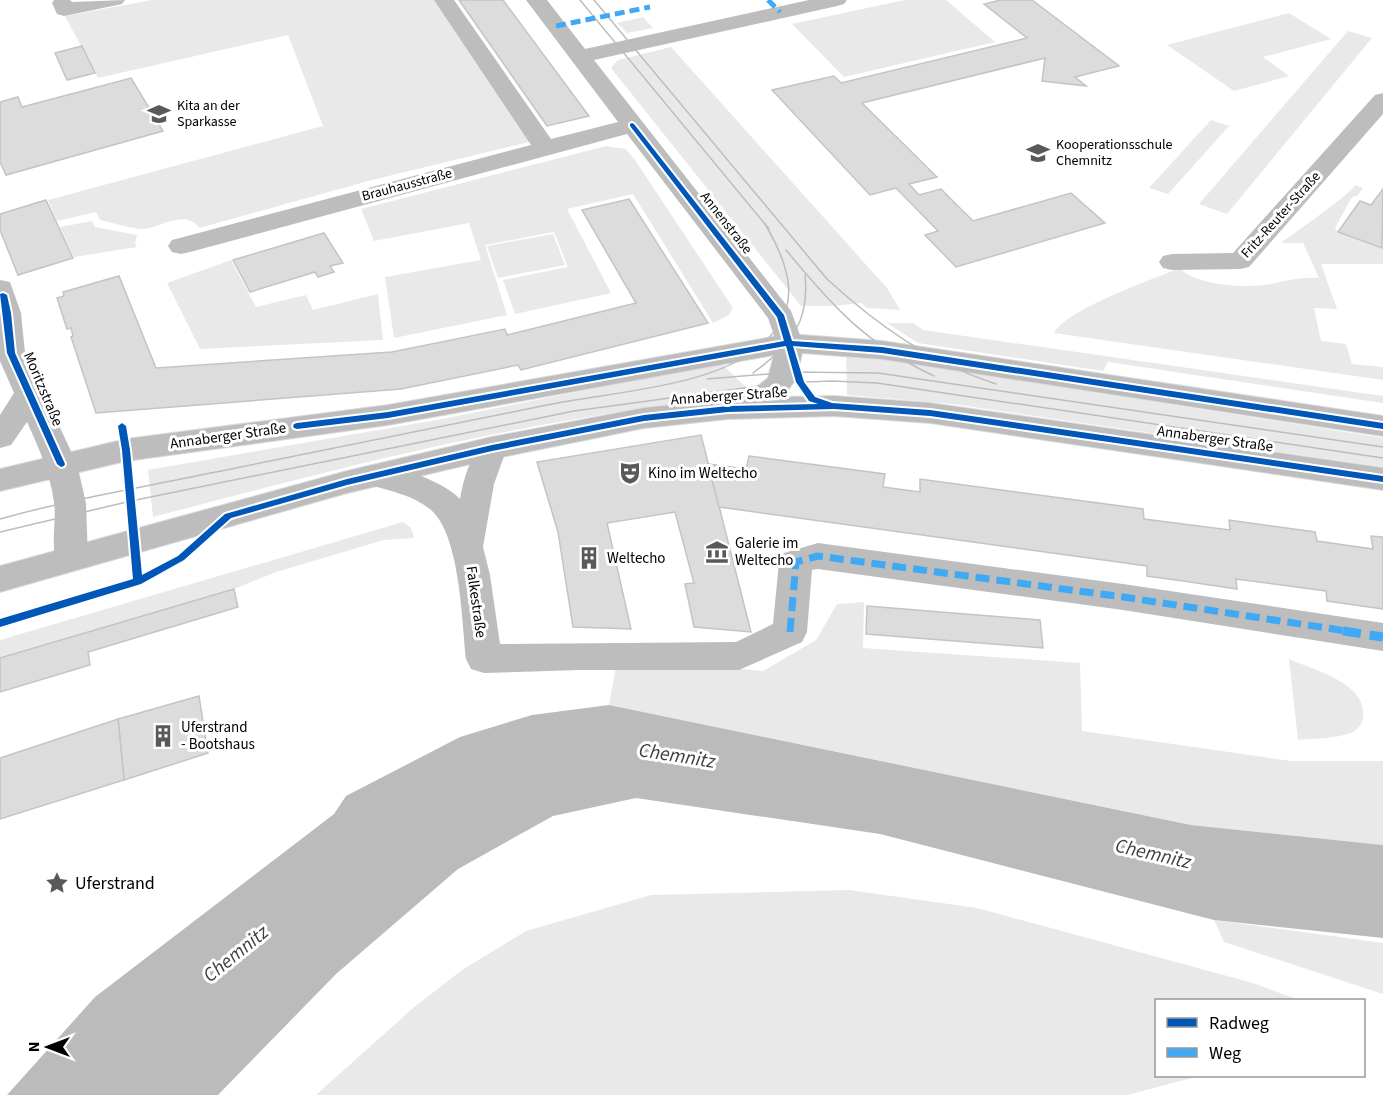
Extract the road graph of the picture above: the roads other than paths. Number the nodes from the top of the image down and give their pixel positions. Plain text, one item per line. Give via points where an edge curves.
1 (114, 0) edge
2 (444, 0) edge
3 (536, 0) edge
4 (837, 0) edge
5 (62, 3) dead end
6 (580, 57) junction
7 (1383, 100) edge
8 (1375, 122) edge
9 (632, 125) junction
10 (545, 148) junction
11 (182, 246) dead end
12 (1172, 262) dead end
13 (0, 288) edge
14 (789, 343) junction
15 (5, 348) edge
16 (28, 394) junction
17 (728, 409) junction
18 (1383, 426) edge
19 (0, 437) edge
20 (492, 448) junction
21 (61, 464) junction
22 (374, 476) junction
23 (1383, 479) edge
24 (0, 480) edge
25 (468, 545) junction
26 (71, 558) junction
27 (0, 579) edge
28 (1383, 637) edge

1 - 5 street via 63,10
2 - 10 street
3 - 6 street, Annenstraße
4 - 6 street
6 - 9 street, Annenstraße
7 - 8 street, Fritz-Reuter-Straße
8 - 12 street, Fritz-Reuter-Straße via 1240,261
9 - 10 street, Brauhausstraße
9 - 14 street, Annenstraße via 781,317
10 - 11 street, Brauhausstraße
13 - 15 street, Moritzstraße via 7,313
14 - 17 street, Annenstraße via 787,370 780,383 766,397
14 - 18 street, Annaberger Straße via 882,350
14 - 21 street, Annaberger Straße via 388,415 147,447
15 - 16 street, Moritzstraße
16 - 19 street
16 - 21 street, Moritzstraße
17 - 20 street, Annaberger Straße via 644,418
17 - 23 street, Annaberger Straße via 889,409
20 - 22 street, Annaberger Straße
20 - 25 street, Falkestraße via 478,484
21 - 24 street, Annaberger Straße
21 - 26 street, Moritzstraße via 70,503
22 - 25 street, Falkestraße via 417,487 444,502
22 - 26 street, Annaberger Straße
25 - 28 street, Falkestraße via 484,659 739,656 790,632 796,562 818,556
26 - 27 street, Annaberger Straße

